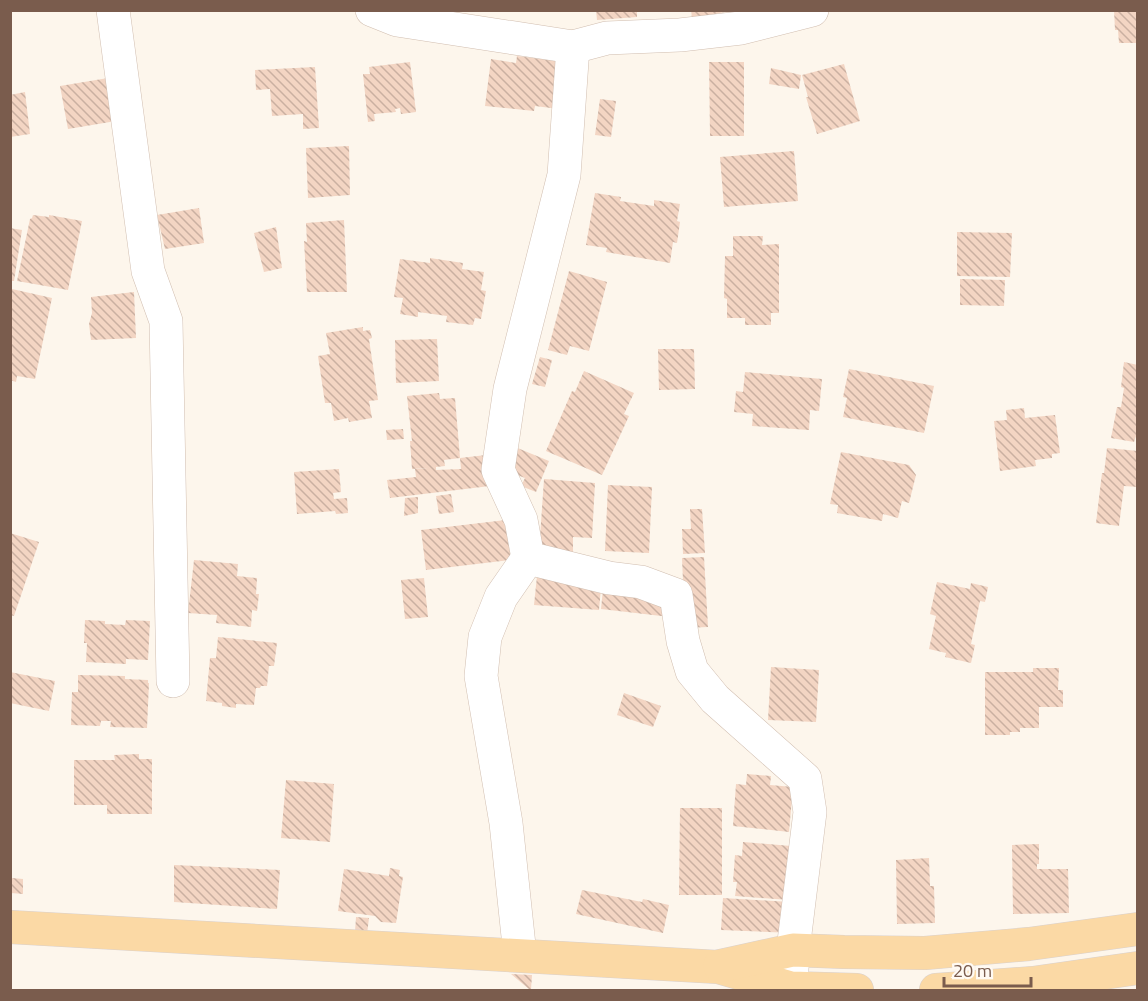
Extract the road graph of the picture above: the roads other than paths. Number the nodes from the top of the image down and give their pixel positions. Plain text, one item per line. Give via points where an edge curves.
1 (113, 10) edge
2 (372, 10) edge
3 (812, 10) edge
4 (573, 47) junction
5 (528, 558) junction
6 (174, 681) dead end
7 (10, 927) edge
8 (1137, 929) edge
9 (793, 950) junction
10 (520, 955) junction
11 (718, 966) junction
12 (1137, 968) edge
13 (791, 988) junction
14 (857, 990) edge
15 (936, 990) edge

1 - 6 street via 148,271 166,321
2 - 4 street via 397,20
3 - 4 street via 741,28 608,38
4 - 5 street via 564,175 510,389 498,470 521,520
5 - 9 street via 641,582 676,595 682,641 692,671 715,699 805,779 810,812
5 - 10 street via 501,597 485,637 481,676 506,823
7 - 10 main road
8 - 9 main road via 925,953
9 - 11 main road
9 - 13 street
10 - 11 main road
11 - 13 main road
12 - 15 main road via 1033,983
13 - 14 main road

